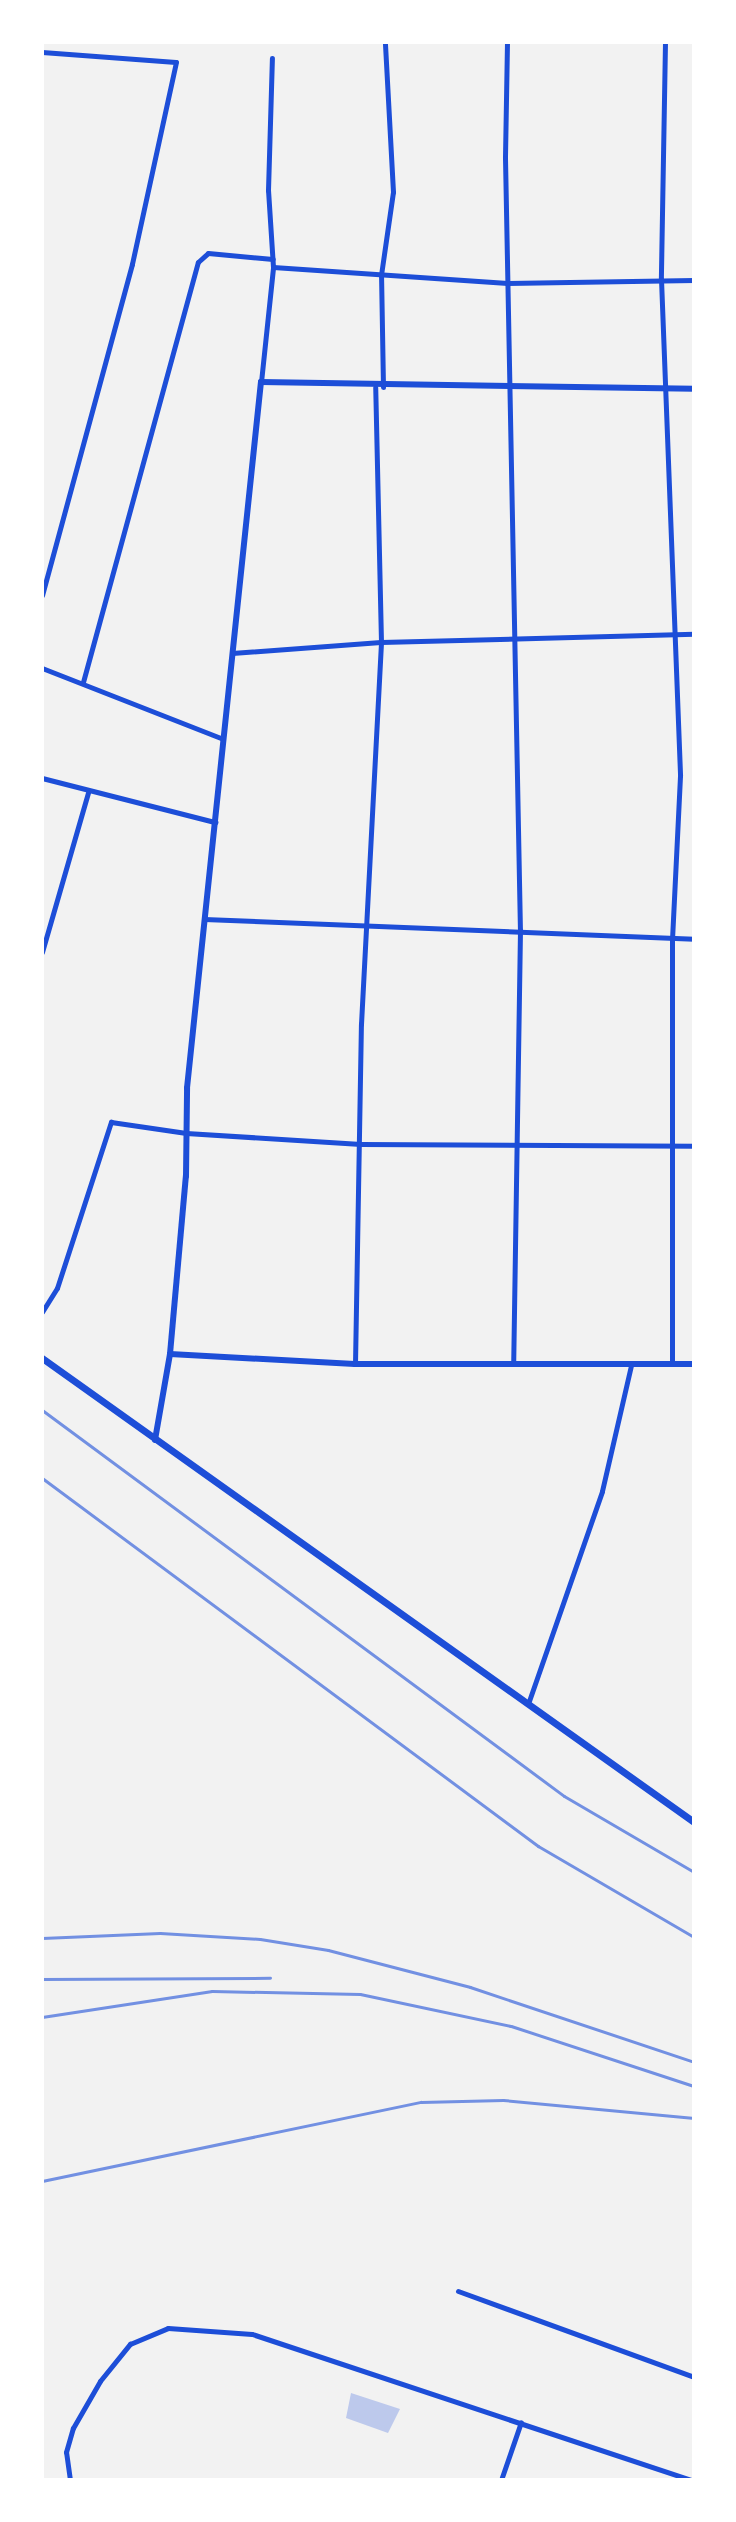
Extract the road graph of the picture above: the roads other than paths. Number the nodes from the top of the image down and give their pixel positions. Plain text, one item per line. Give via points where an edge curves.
1 (385, 42) edge
2 (507, 42) edge
3 (665, 42) edge
4 (42, 52) edge
5 (272, 58) dead end
6 (273, 259) junction
7 (273, 267) junction
8 (381, 275) junction
9 (661, 279) junction
10 (694, 280) edge
11 (507, 283) junction
12 (261, 382) junction
13 (379, 387) junction
14 (667, 388) junction
15 (512, 389) junction
16 (694, 389) edge
17 (42, 595) edge
18 (676, 634) junction
19 (694, 634) edge
20 (381, 642) junction
21 (518, 642) junction
22 (232, 653) junction
23 (42, 668) edge
24 (83, 682) junction
25 (223, 739) junction
26 (42, 778) edge
27 (88, 793) junction
28 (215, 822) junction
29 (204, 919) junction
30 (368, 922) junction
31 (520, 930) junction
32 (672, 938) junction
33 (694, 939) edge
34 (42, 952) edge
35 (186, 1133) junction
36 (361, 1144) junction
37 (518, 1146) junction
38 (675, 1146) junction
39 (694, 1146) edge
40 (42, 1312) edge
41 (170, 1354) junction
42 (42, 1358) edge
43 (513, 1361) junction
44 (355, 1364) junction
45 (672, 1364) junction
46 (694, 1364) edge
47 (631, 1365) junction
48 (155, 1440) junction
49 (529, 1701) junction
50 (694, 1822) edge
51 (458, 2291) dead end
52 (694, 2377) edge
53 (521, 2422) junction
54 (70, 2480) edge
55 (501, 2480) edge
56 (692, 2480) edge

1 - 8 street via 393,192
2 - 11 street
3 - 9 street
4 - 17 street via 176,62 132,264
5 - 6 street via 268,190
6 - 7 street
6 - 24 street via 208,253 198,262
7 - 8 street
7 - 12 street
8 - 11 street
8 - 13 street
9 - 10 street
9 - 11 street
9 - 14 street
11 - 15 street
12 - 13 street
12 - 22 street
13 - 15 street
13 - 20 street
14 - 15 street
14 - 16 street
14 - 18 street
15 - 21 street
18 - 19 street
18 - 21 street
18 - 32 street via 680,776
20 - 21 street
20 - 22 street
20 - 30 street
21 - 31 street
22 - 25 street
23 - 24 street
24 - 25 street
25 - 28 street
26 - 27 street
27 - 28 street
27 - 34 street
28 - 29 street
29 - 30 street
29 - 35 street
30 - 31 street
30 - 36 street
31 - 32 street
31 - 37 street
32 - 33 street
32 - 38 street
35 - 36 street
35 - 40 street via 107,1124 57,1288
35 - 41 street
36 - 37 street
36 - 44 street
37 - 38 street
37 - 43 street
38 - 39 street
38 - 45 street
41 - 44 street
41 - 48 street
42 - 48 main road
43 - 44 street
43 - 47 street
45 - 46 street
45 - 47 street
47 - 49 street via 602,1491
48 - 49 main road via 331,1568
49 - 50 main road
51 - 52 street
53 - 54 street via 252,2334 168,2328 147,2333 115,2361 73,2428 66,2452
53 - 55 street
53 - 56 street

